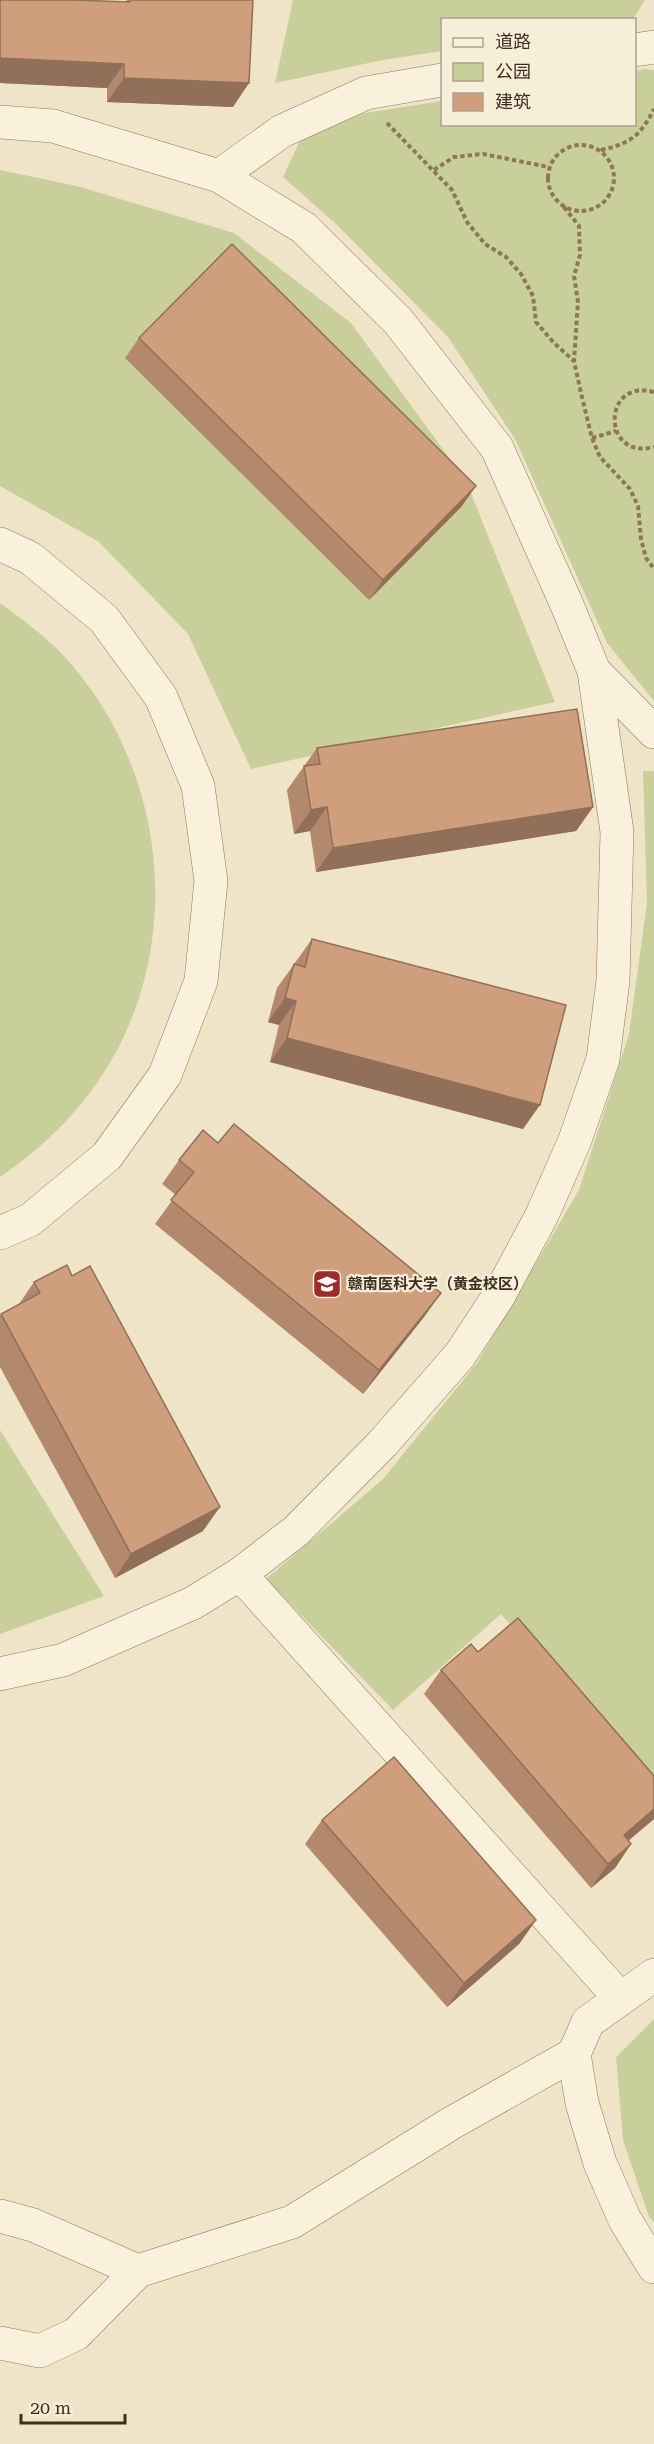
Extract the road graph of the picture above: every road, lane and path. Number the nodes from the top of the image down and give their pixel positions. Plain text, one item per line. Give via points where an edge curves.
1 (654, 47) edge
2 (636, 50) edge
3 (441, 80) edge
4 (366, 93) junction
5 (654, 109) edge
6 (0, 122) edge
7 (601, 150) junction
8 (549, 167) junction
9 (434, 170) junction
10 (219, 176) junction
11 (564, 207) junction
12 (574, 361) junction
13 (654, 392) edge
14 (616, 431) junction
15 (592, 438) junction
16 (654, 447) edge
17 (0, 544) edge
18 (654, 569) edge
19 (594, 671) junction
20 (654, 732) edge
21 (0, 1233) edge
22 (240, 1574) junction
23 (0, 1674) edge
24 (654, 1975) edge
25 (620, 1998) junction
26 (574, 2054) junction
27 (0, 2216) edge
28 (654, 2267) edge
29 (138, 2271) junction
30 (0, 2343) edge

1 - 2 street
3 - 4 street
4 - 9 path via 382,118
4 - 10 street via 282,131
5 - 7 path via 644,128 623,146
6 - 10 street via 53,126
7 - 8 path via 581,144 571,146 554,158
7 - 11 path via 613,167 613,190 598,207 587,211
8 - 9 path via 483,154 454,157
8 - 11 path via 549,190
9 - 12 path via 452,190 467,222 485,244 506,257 521,274 533,296 536,322
10 - 19 street via 304,228 398,321 496,448
11 - 12 path via 579,226 580,255 574,276 578,302
12 - 15 path
13 - 14 path via 635,391 619,402 613,422
14 - 15 path
14 - 16 path via 629,445
15 - 18 path via 600,457 630,489 638,506 646,558
17 - 21 street via 30,558 104,619 161,697 198,786 211,881 201,981 165,1075 107,1156 30,1220
19 - 20 street
19 - 22 street via 617,832 613,981 603,1059 575,1140 498,1297 460,1354 382,1444 296,1531
22 - 23 street via 193,1603 63,1660
22 - 25 street
24 - 25 street
25 - 26 street via 588,2022
26 - 28 street via 582,2103 600,2163 625,2220
26 - 29 street via 450,2124 292,2222
27 - 29 street via 33,2225
29 - 30 street via 76,2334 40,2351

